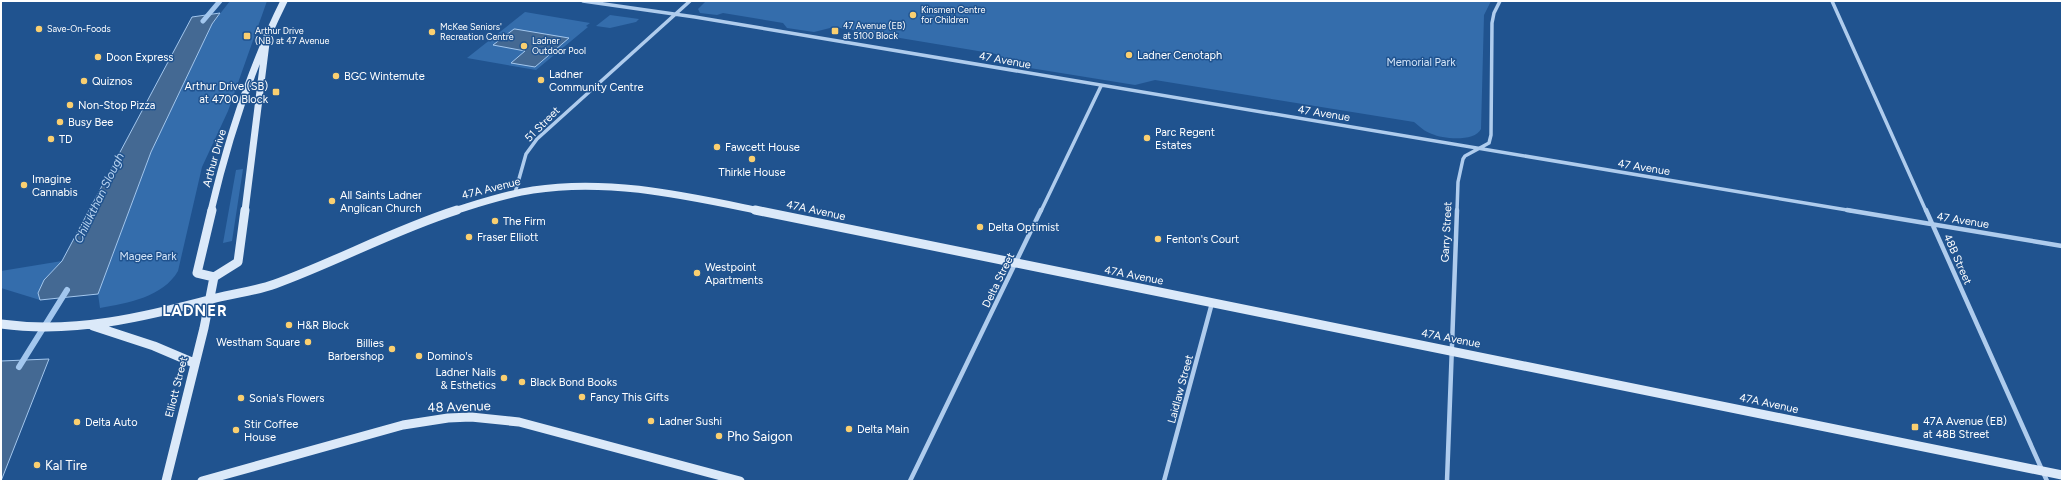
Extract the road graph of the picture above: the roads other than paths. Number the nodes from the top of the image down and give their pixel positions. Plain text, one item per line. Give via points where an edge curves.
1 (284, 1) edge
2 (583, 1) edge
3 (690, 1) edge
4 (1500, 1) edge
5 (1832, 1) edge
6 (675, 15) junction
7 (267, 35) junction
8 (1101, 86) junction
9 (1478, 149) junction
10 (515, 193) junction
11 (1933, 224) junction
12 (2062, 246) edge
13 (1015, 264) junction
14 (214, 277) junction
15 (211, 300) junction
16 (1212, 302) junction
17 (1, 324) edge
18 (91, 326) junction
19 (1451, 350) junction
20 (194, 363) junction
21 (2043, 472) junction
22 (2062, 475) edge
23 (166, 481) edge
24 (202, 481) edge
25 (740, 481) edge
26 (910, 481) edge
27 (1164, 481) edge
28 (1447, 481) edge
29 (2047, 481) edge

1 - 7 main road, Arthur Drive
2 - 6 street, 47 Avenue
3 - 6 street, 51 Street
4 - 9 street, Garry Street via 1492,22 1491,136 1489,143
5 - 11 street, 48B Street
6 - 8 street, 47 Avenue
6 - 10 street, 51 Street via 537,139 526,154
7 - 14 main road, Arthur Drive via 238,262
7 - 14 main road, Arthur Drive via 224,156 197,273
8 - 9 street, 47 Avenue
8 - 13 street, Delta Street
9 - 11 street, 47 Avenue
9 - 19 street, Garry Street via 1464,156 1462,176 1458,182
10 - 13 main road, 47A Avenue via 580,187 661,191
10 - 15 main road, 47A Avenue via 442,215 279,282
11 - 12 street, 47 Avenue
11 - 21 street, 48B Street
13 - 16 main road, 47A Avenue
13 - 26 street, Delta Street
14 - 15 main road
15 - 18 main road, 47A Avenue
15 - 20 main road, Elliott Street
16 - 19 main road, 47A Avenue
16 - 27 street, Laidlaw Street
17 - 18 main road via 48,328
18 - 20 main road via 154,346
19 - 21 main road, 47A Avenue
19 - 28 street, Garry Street
20 - 23 main road, Elliott Street
21 - 22 main road, 47A Avenue
21 - 29 street, 48B Street
24 - 25 main road, 48 Avenue via 407,424 445,417 490,416

